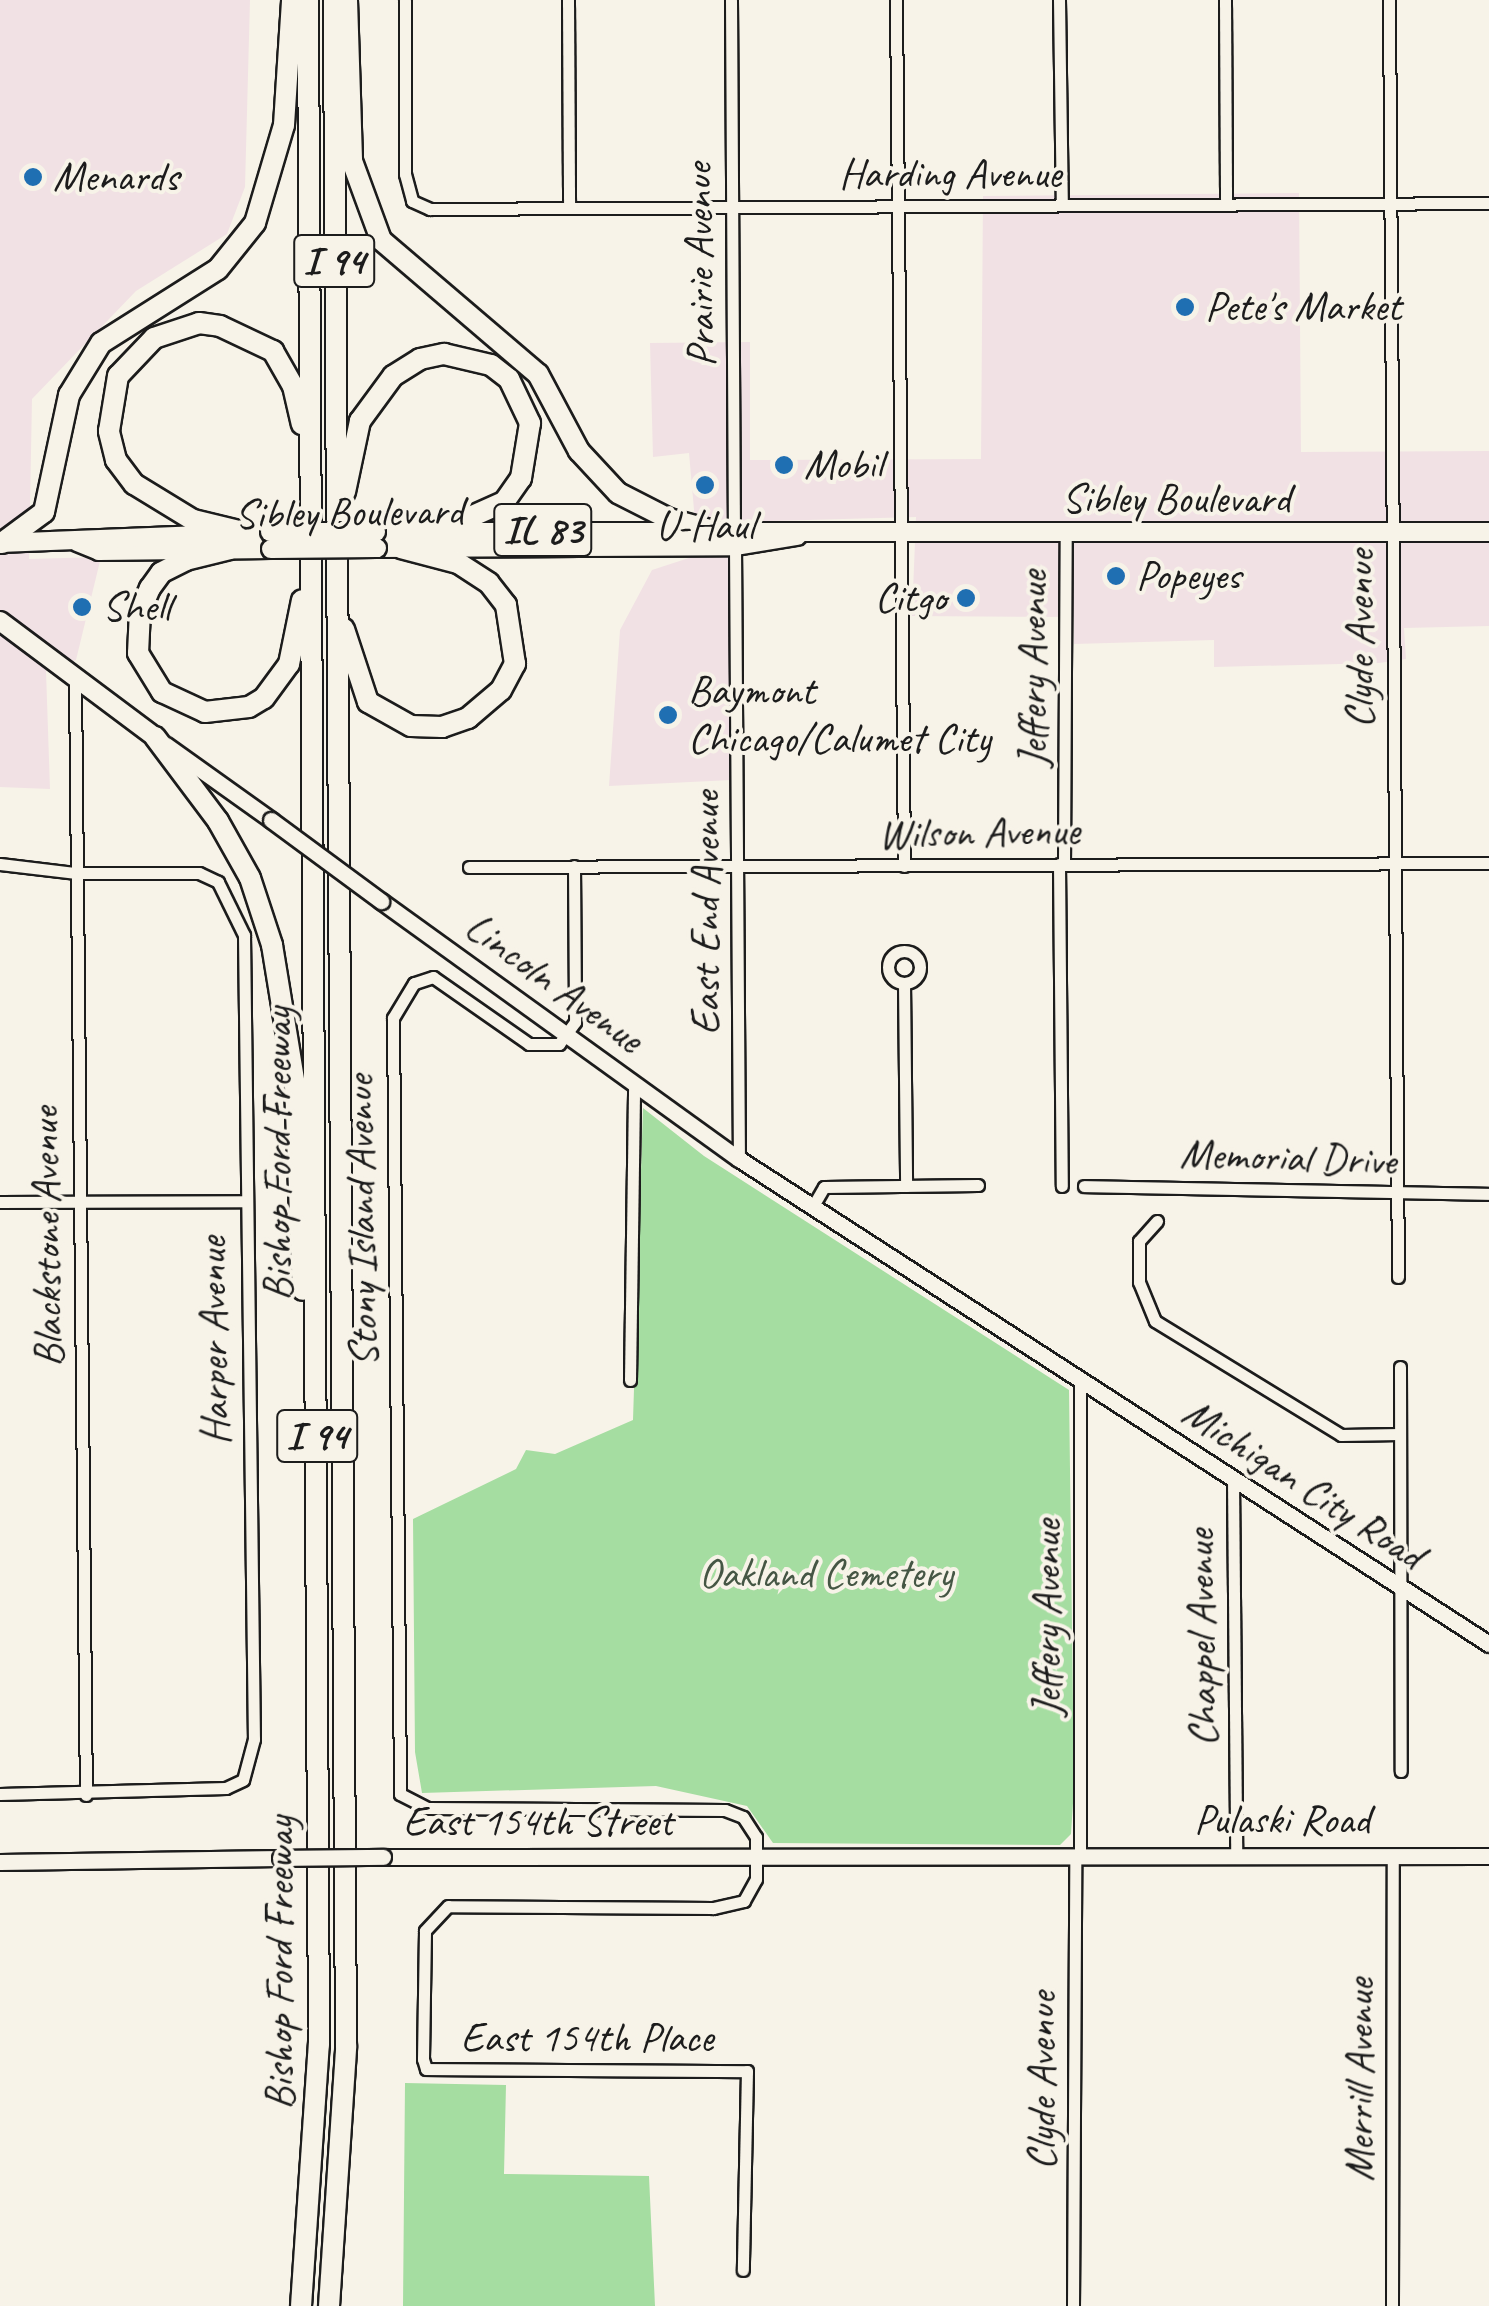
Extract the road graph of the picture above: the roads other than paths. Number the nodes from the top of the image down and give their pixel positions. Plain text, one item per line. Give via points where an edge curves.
1 (292, 0) edge
2 (308, 0) edge
3 (334, 0) edge
4 (347, 0) edge
5 (404, 0) edge
6 (568, 0) edge
7 (731, 0) edge
8 (896, 0) edge
9 (1059, 0) edge
10 (1225, 0) edge
11 (1390, 0) edge
12 (1489, 203) edge
13 (1226, 204) junction
14 (1391, 204) junction
15 (897, 206) junction
16 (1062, 206) junction
17 (732, 207) junction
18 (569, 208) junction
19 (312, 464) junction
20 (336, 522) junction
21 (439, 530) junction
22 (710, 530) junction
23 (1489, 532) edge
24 (1392, 533) junction
25 (900, 534) junction
26 (1066, 534) junction
27 (734, 538) junction
28 (376, 540) junction
29 (236, 541) junction
30 (1, 542) edge
31 (401, 548) junction
32 (311, 565) junction
33 (337, 606) junction
34 (0, 622) edge
35 (75, 679) junction
36 (155, 737) junction
37 (1394, 863) junction
38 (1489, 863) edge
39 (0, 864) edge
40 (1062, 864) junction
41 (574, 866) junction
42 (738, 866) junction
43 (904, 866) junction
44 (469, 867) dead end
45 (76, 873) junction
46 (904, 983) dead end
47 (567, 1035) junction
48 (634, 1084) junction
49 (740, 1159) junction
50 (978, 1185) dead end
51 (906, 1186) junction
52 (1062, 1186) dead end
53 (1084, 1186) dead end
54 (1489, 1194) edge
55 (1397, 1195) junction
56 (244, 1200) junction
57 (79, 1201) junction
58 (0, 1202) edge
59 (814, 1206) junction
60 (1157, 1220) dead end
61 (1398, 1278) dead end
62 (1400, 1366) dead end
63 (630, 1380) dead end
64 (1080, 1380) junction
65 (317, 1426) junction
66 (1400, 1434) junction
67 (1233, 1480) junction
68 (1403, 1592) junction
69 (1489, 1644) edge
70 (1401, 1772) dead end
71 (0, 1794) edge
72 (86, 1795) junction
73 (1236, 1855) junction
74 (1393, 1855) junction
75 (1077, 1856) junction
76 (1489, 1856) edge
77 (758, 1858) junction
78 (0, 1862) edge
79 (743, 2270) dead end
80 (301, 2306) edge
81 (329, 2306) edge
82 (1073, 2306) edge
83 (1392, 2306) edge

1 - 30 highway via 284,125 255,223 218,269 101,343 68,395 44,512
2 - 19 highway, Bishop Ford Freeway / I 94
3 - 20 highway, Bishop Ford Freeway / I 94
4 - 22 highway via 352,161 381,240 538,374 580,450 618,493
5 - 18 street, Harding Avenue via 405,174 412,201 430,209
6 - 18 street
7 - 17 street, Prairie Avenue
8 - 15 street
9 - 16 street
10 - 13 street
11 - 14 street, Clyde Avenue
12 - 14 street, Harding Avenue
13 - 14 street, Harding Avenue
13 - 16 street, Harding Avenue
14 - 24 street, Clyde Avenue
15 - 16 street, Harding Avenue
15 - 17 street, Harding Avenue
15 - 25 street
17 - 18 street, Harding Avenue
17 - 27 street, Prairie Avenue
19 - 29 highway via 293,386 261,342 199,323 154,338 131,356 110,404 116,460 158,505
19 - 32 highway, Bishop Ford Freeway / I 94
20 - 21 highway via 360,420 377,394 420,359 469,356 509,378 530,423 530,450 504,502
20 - 33 highway, Bishop Ford Freeway / I 94
21 - 22 main road, Sibley Boulevard / IL 83
21 - 28 main road, Sibley Boulevard / IL 83
22 - 27 main road, Sibley Boulevard / IL 83
23 - 24 main road, Sibley Boulevard / IL 83
24 - 26 main road, Sibley Boulevard / IL 83
24 - 37 street, Clyde Avenue
25 - 26 main road, Sibley Boulevard / IL 83
25 - 27 main road, Sibley Boulevard / IL 83
25 - 43 street
26 - 40 street, Jeffery Avenue
27 - 31 main road, Sibley Boulevard
27 - 42 street, East End Avenue
28 - 29 main road, IL 83, bridge
28 - 31 main road, Sibley Boulevard
29 - 30 main road, Sibley Boulevard via 99,551 77,542
29 - 32 highway via 162,573 140,611 138,652 149,674 181,705 205,712 249,707 278,684 296,644
31 - 33 highway via 458,564 489,583 506,605 515,664 489,706 442,727 411,726 368,702
32 - 65 highway, Bishop Ford Freeway / I 94
33 - 81 highway, Bishop Ford Freeway / I 94 via 346,2048
34 - 35 main road, Lincoln Avenue
35 - 36 main road, Lincoln Avenue
35 - 45 street, Blackstone Avenue
36 - 47 street, Lincoln Avenue, bridge
36 - 65 highway via 218,821 250,878 272,945 295,1085
37 - 38 street, Wilson Avenue
37 - 40 street, Wilson Avenue
37 - 55 street, Clyde Avenue
39 - 45 street
40 - 43 street, Wilson Avenue
40 - 52 street, Jeffery Avenue
41 - 42 street, Wilson Avenue
41 - 44 street, Wilson Avenue
41 - 47 street via 575,1022
42 - 43 street, Wilson Avenue
42 - 49 street, East End Avenue
45 - 56 street, Harper Avenue via 199,873 218,882 244,935 248,976
45 - 57 street, Blackstone Avenue
46 - 51 street
47 - 48 street, Lincoln Avenue
47 - 77 street, Stony Island Avenue via 548,1049 529,1044 433,978 414,983 393,1018 400,1794 428,1808 725,1810 743,1817
48 - 49 street, Lincoln Avenue
48 - 63 street
49 - 59 street, Lincoln Avenue
50 - 51 street
51 - 59 street via 824,1187
53 - 55 street, Memorial Drive
54 - 55 street, Memorial Drive
55 - 61 street, Clyde Avenue
56 - 57 street
56 - 72 street, Harper Avenue via 254,1739 243,1780 204,1792
57 - 58 street
57 - 72 street, Blackstone Avenue
59 - 64 street, Lincoln Avenue
60 - 66 street via 1139,1241 1139,1282 1156,1321 1341,1435
62 - 66 street
64 - 67 street, Michigan City Road
64 - 75 street, Jeffery Avenue
65 - 80 highway, Bishop Ford Freeway / I 94 via 319,2046
66 - 68 street
67 - 68 street, Michigan City Road
67 - 73 street, Chappel Avenue
68 - 69 street, Michigan City Road
68 - 70 street
71 - 72 street
73 - 74 street, Pulaski Road
73 - 75 street, Pulaski Road
74 - 76 street, Pulaski Road
74 - 83 street, Merrill Avenue
75 - 77 street, East 154th Street
75 - 82 street, Clyde Avenue
77 - 78 street, East 154th Street, bridge
77 - 79 street, East 154th Place via 744,1900 713,1908 448,1906 425,1931 426,2069 747,2071

